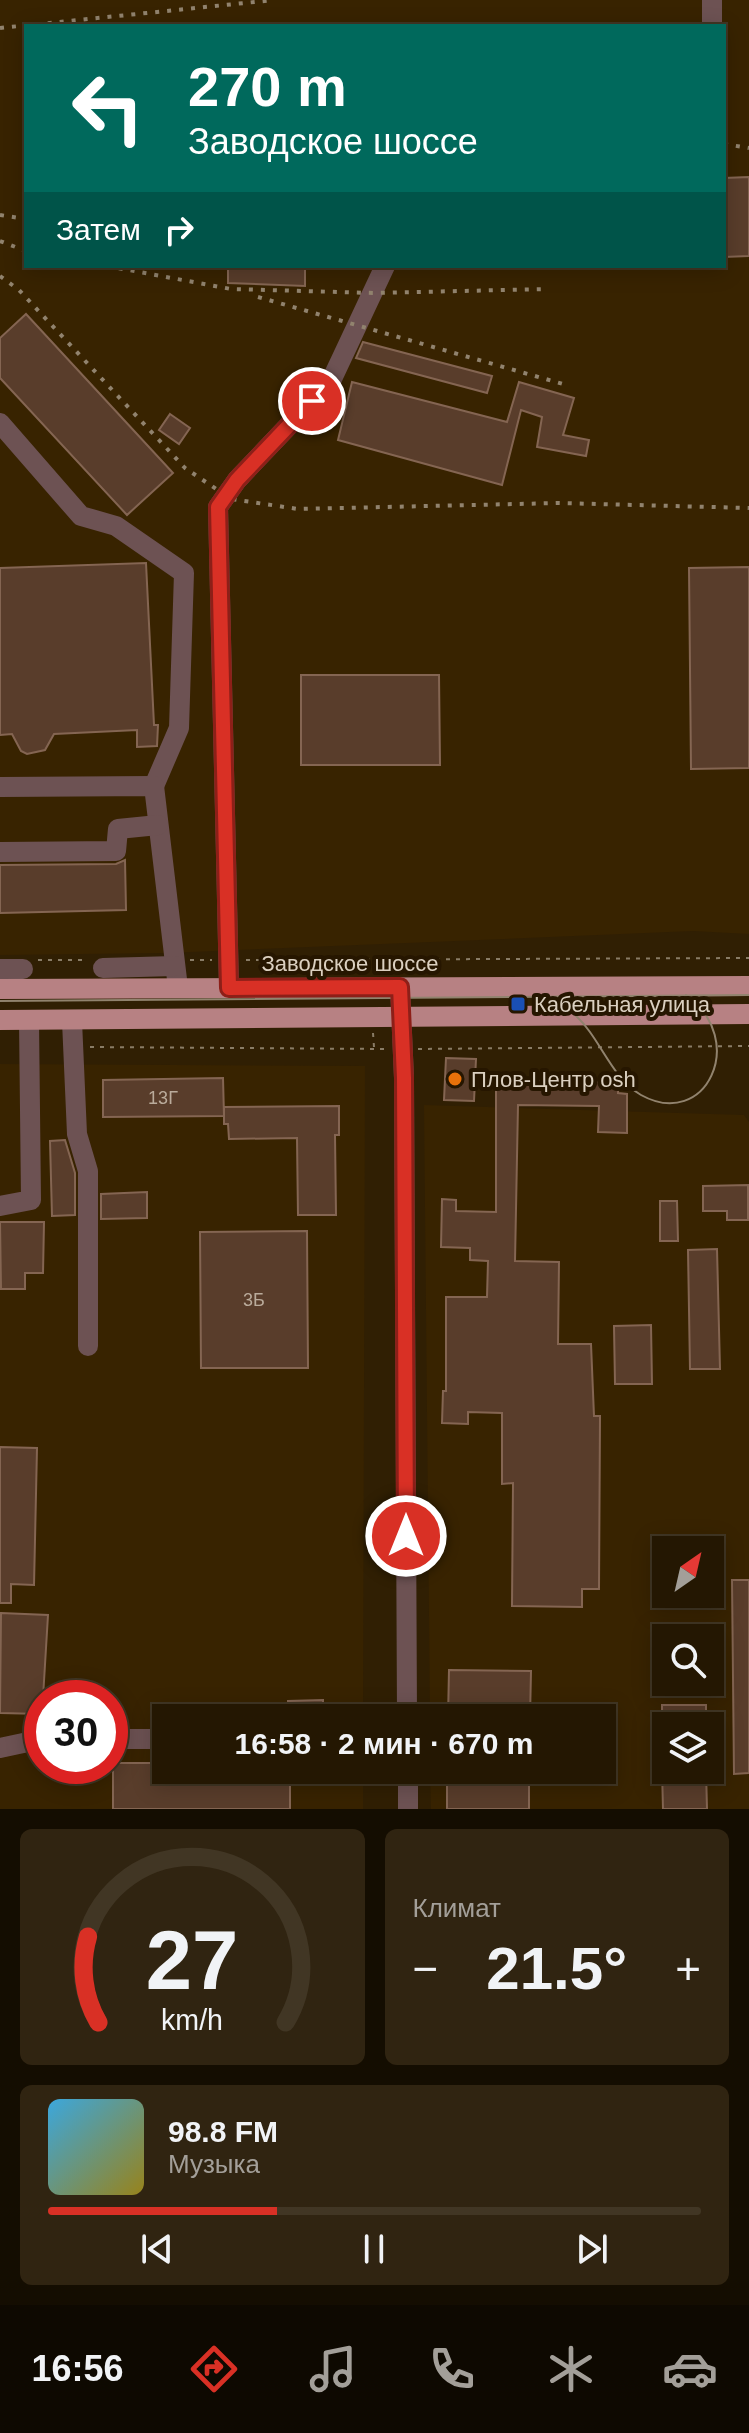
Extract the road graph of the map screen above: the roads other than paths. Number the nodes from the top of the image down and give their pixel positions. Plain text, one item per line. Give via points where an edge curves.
1 (712, 0) edge
2 (712, 24) edge
3 (384, 268) edge
4 (0, 423) edge
5 (154, 786) junction
6 (0, 787) edge
7 (158, 825) junction
8 (0, 852) edge
9 (175, 963) junction
10 (27, 964) road end
11 (99, 964) road end
12 (0, 969) edge
13 (749, 986) edge
14 (400, 987) junction
15 (178, 988) junction
16 (229, 988) junction
17 (0, 989) edge
18 (749, 1014) edge
19 (402, 1017) junction
20 (0, 1020) edge
21 (29, 1020) junction
22 (72, 1021) junction
23 (0, 1206) edge
24 (88, 1346) dead end
25 (407, 1704) edge
26 (128, 1739) edge
27 (152, 1739) edge
28 (24, 1743) edge
29 (0, 1748) edge
30 (408, 1784) edge
31 (408, 1809) edge

1 - 2 street
3 - 16 street via 331,381 218,507
4 - 5 street via 81,516 116,526 184,573 179,728
5 - 6 street
5 - 7 street
7 - 8 street via 118,829 116,851
7 - 9 street
9 - 11 street
9 - 15 street
10 - 12 street
13 - 14 main road, Заводское шоссе
14 - 16 main road, Заводское шоссе
14 - 19 street
15 - 16 main road, Заводское шоссе
15 - 17 main road, Заводское шоссе
18 - 19 main road
19 - 22 main road
19 - 25 street
20 - 21 main road
21 - 22 main road
21 - 23 street via 31,1200
22 - 24 street via 77,1134 88,1171
26 - 27 street
28 - 29 street
30 - 31 street

